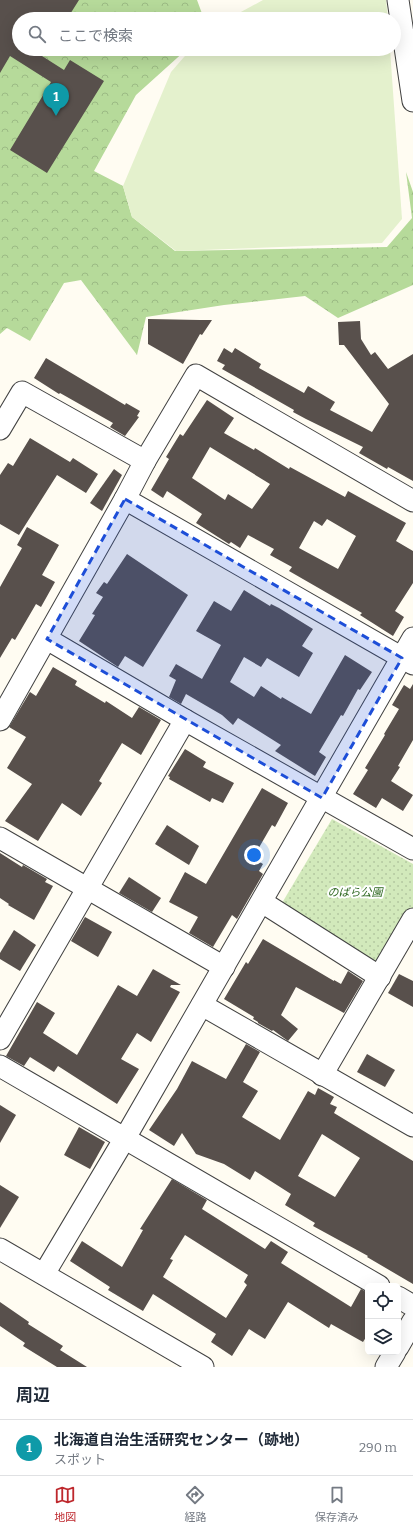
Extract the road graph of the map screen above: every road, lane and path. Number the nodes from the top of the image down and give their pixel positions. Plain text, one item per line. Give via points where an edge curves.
1 (398, 0) edge
2 (400, 12) edge
3 (401, 20) edge
4 (413, 101) edge
5 (0, 429) edge
6 (146, 461) junction
7 (125, 499) junction
8 (413, 501) edge
9 (47, 638) junction
10 (413, 638) edge
11 (407, 661) edge
12 (0, 720) edge
13 (186, 720) junction
14 (322, 798) junction
15 (0, 838) edge
16 (413, 849) edge
17 (86, 888) junction
18 (262, 902) junction
19 (413, 919) edge
20 (224, 967) junction
21 (380, 977) junction
22 (202, 1005) junction
23 (0, 1039) edge
24 (0, 1066) edge
25 (322, 1075) junction
26 (413, 1126) edge
27 (125, 1138) junction
28 (0, 1249) edge
29 (44, 1274) junction
30 (374, 1283) edge
31 (401, 1299) edge
32 (413, 1306) edge
33 (413, 1321) edge
34 (401, 1342) edge
35 (393, 1355) edge
36 (203, 1367) edge
37 (386, 1367) edge

1 - 2 street
3 - 4 street
5 - 6 street via 22,392
6 - 7 street
6 - 8 street via 196,375
7 - 9 street
7 - 11 street
9 - 12 street
9 - 13 street
10 - 11 street
11 - 14 street
13 - 14 street
13 - 17 street
14 - 16 street
14 - 18 street
15 - 17 street
17 - 20 street
17 - 23 street
18 - 20 street
18 - 21 street
19 - 21 street
20 - 22 street
21 - 25 street
22 - 25 street
22 - 27 street
24 - 27 street
25 - 26 street
27 - 29 street
27 - 30 street
28 - 29 street
29 - 36 street
31 - 32 street
33 - 34 street
35 - 37 street

